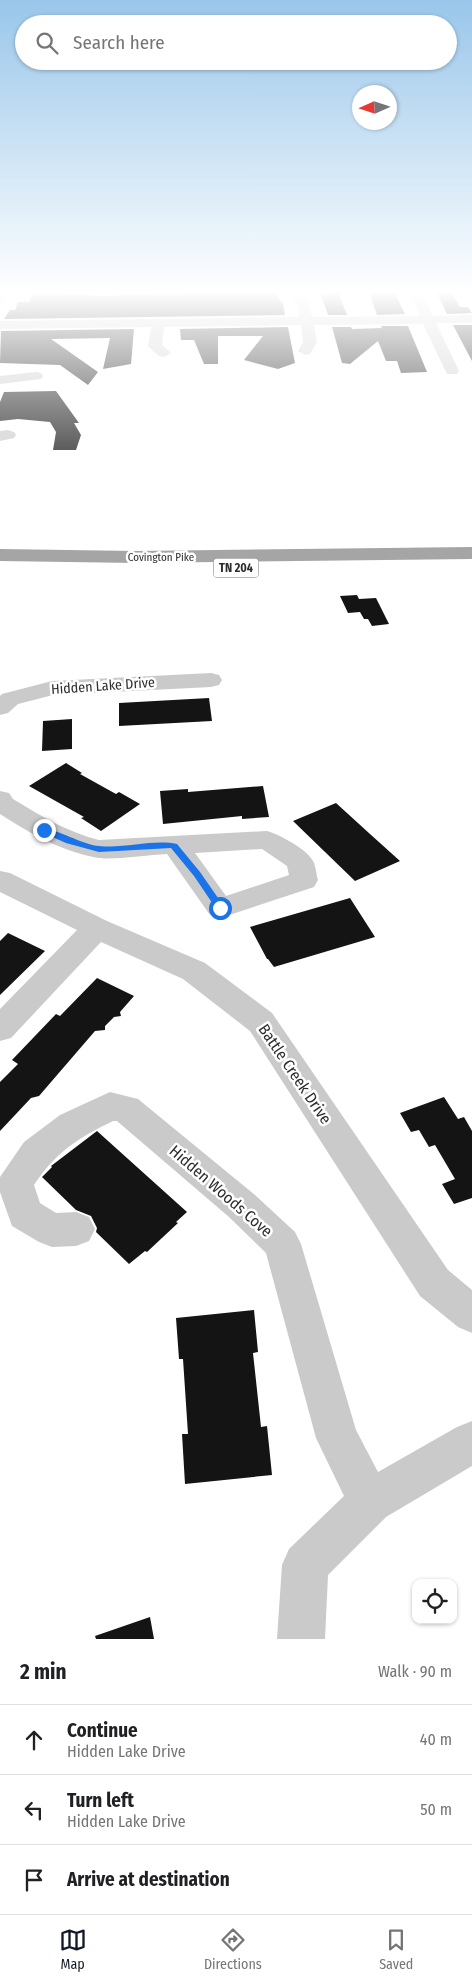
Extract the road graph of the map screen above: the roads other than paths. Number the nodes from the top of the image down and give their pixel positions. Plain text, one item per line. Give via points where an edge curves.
1 (36, 376) dead end
2 (0, 380) edge
3 (472, 554) edge
4 (0, 555) edge
5 (186, 563) junction
6 (472, 566) edge
7 (0, 568) edge
8 (211, 680) dead end
9 (3, 700) edge
10 (0, 799) edge
11 (174, 846) dead end
12 (0, 880) edge
13 (97, 928) junction
14 (0, 1029) edge
15 (76, 1229) dead end
16 (472, 1314) edge
17 (472, 1442) edge
18 (370, 1501) junction
19 (301, 1639) edge

1 - 2 street
3 - 5 main road, Covington Pike / TN 204
4 - 5 main road, Covington Pike / TN 204
5 - 6 main road, Covington Pike / TN 204
5 - 7 main road, Covington Pike / TN 204
8 - 9 street, Hidden Lake Drive via 52,688
10 - 11 street via 44,830 99,849
12 - 13 street, Battle Creek Drive
13 - 14 street
13 - 16 street, Battle Creek Drive via 194,971 261,1022 434,1283
15 - 18 street, Hidden Woods Cove via 52,1230 25,1214 15,1184 36,1154 72,1125 110,1106 126,1109 242,1206 282,1244 336,1438
17 - 18 street
18 - 19 street via 305,1565

